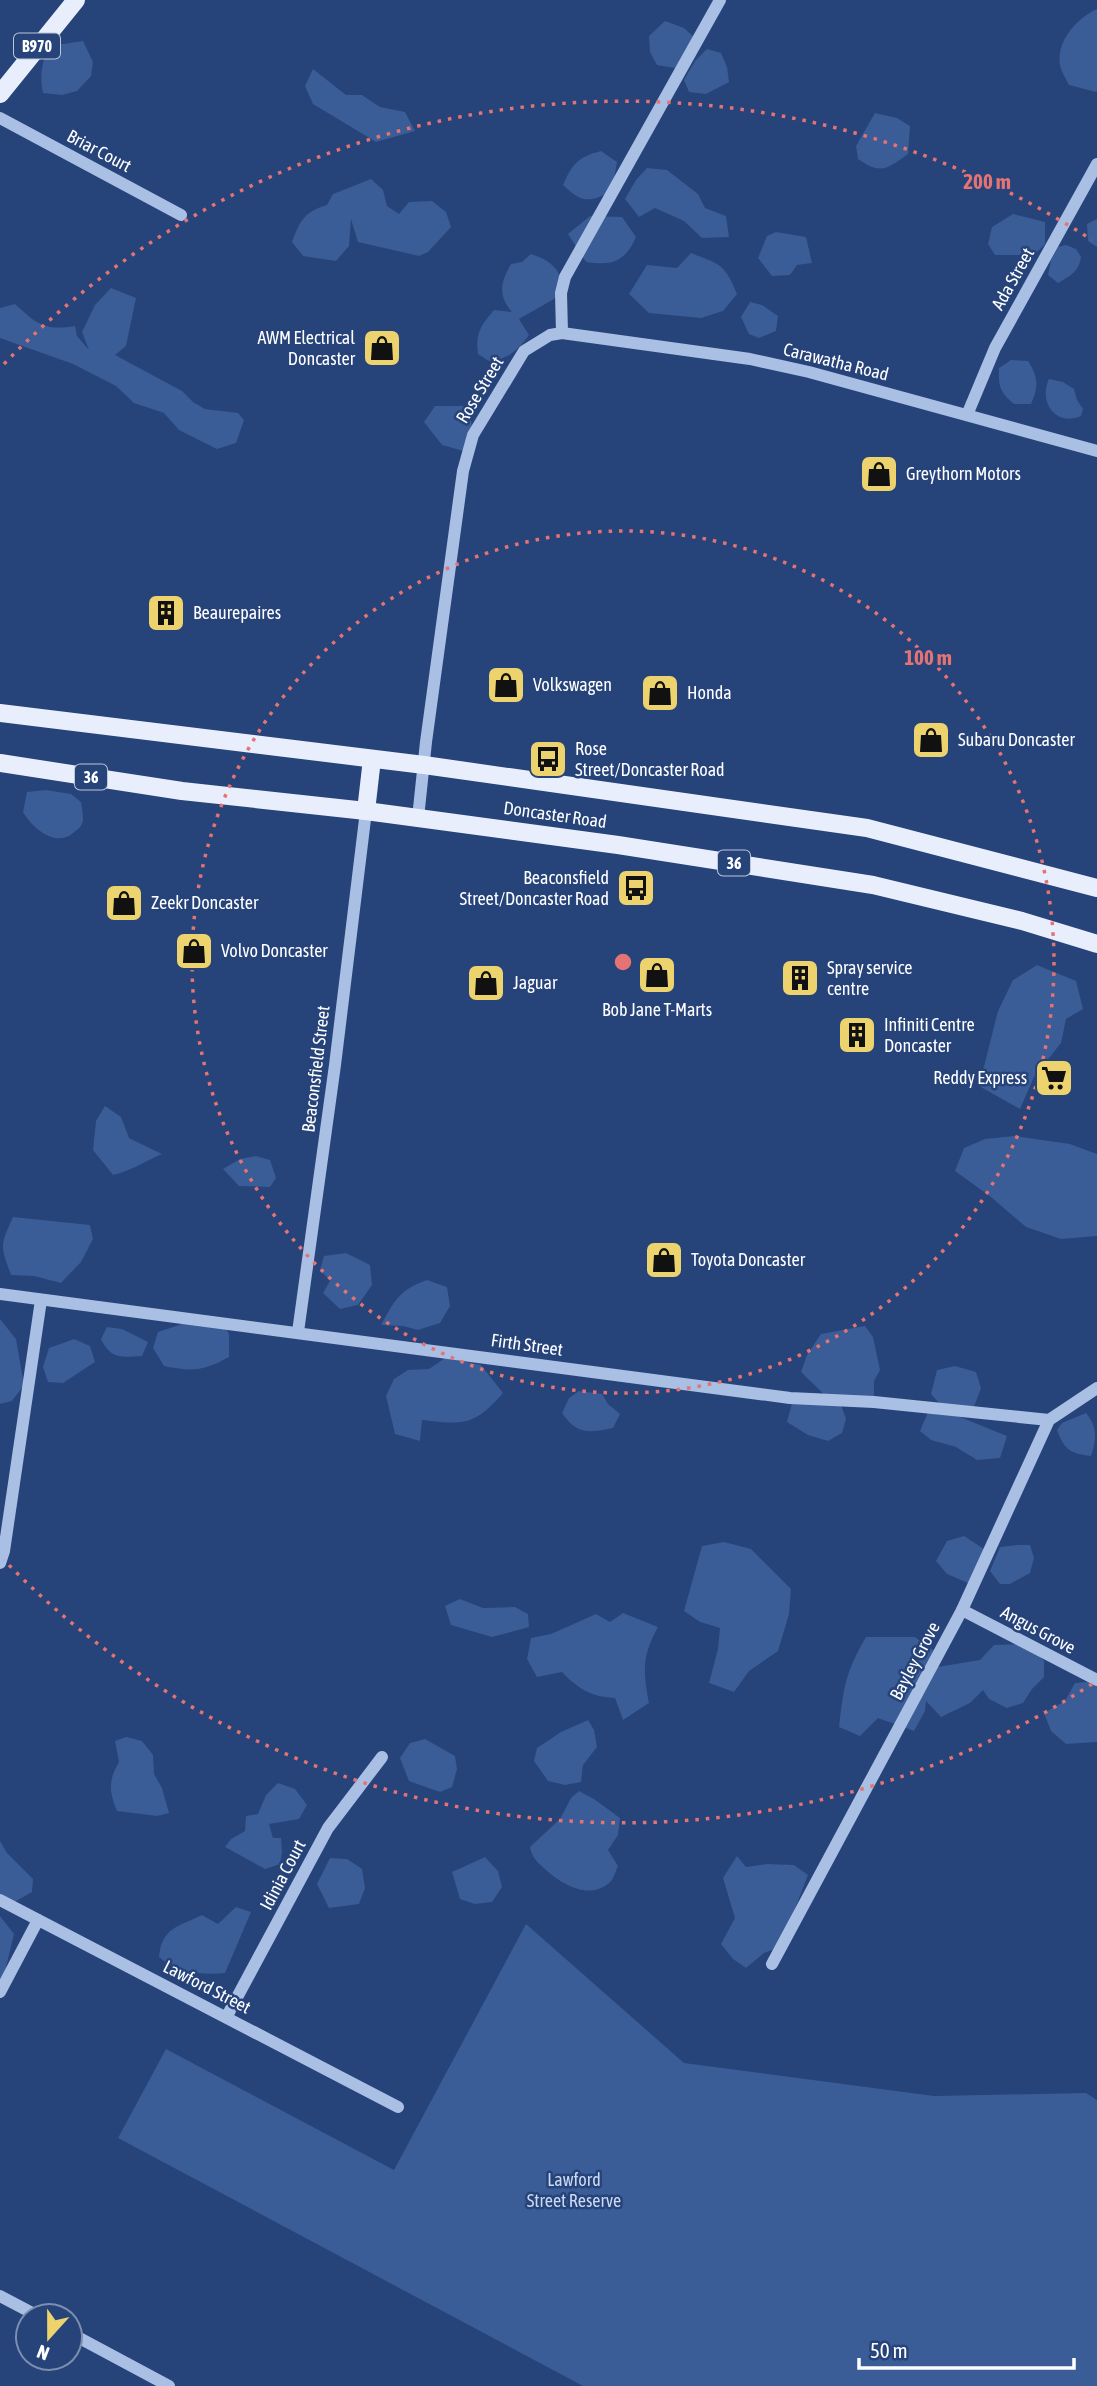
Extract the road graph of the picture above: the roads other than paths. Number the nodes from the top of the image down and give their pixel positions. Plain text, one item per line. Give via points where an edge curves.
1 (76, 0) edge
2 (720, 0) edge
3 (0, 94) edge
4 (0, 118) edge
5 (1097, 164) edge
6 (181, 215) dead end
7 (562, 333) junction
8 (967, 415) junction
9 (1097, 451) edge
10 (0, 713) edge
11 (372, 760) junction
12 (0, 763) edge
13 (424, 765) junction
14 (366, 811) junction
15 (418, 818) junction
16 (1097, 888) edge
17 (1097, 944) edge
18 (0, 1294) edge
19 (41, 1300) junction
20 (298, 1332) junction
21 (1097, 1388) edge
22 (1049, 1420) junction
23 (0, 1563) edge
24 (962, 1610) junction
25 (1097, 1680) edge
26 (382, 1757) dead end
27 (0, 1900) edge
28 (38, 1920) junction
29 (772, 1964) dead end
30 (0, 1992) edge
31 (227, 2016) junction
32 (398, 2107) dead end
33 (84, 2342) edge
34 (148, 2381) edge
35 (169, 2386) edge

1 - 3 main road, B970
2 - 7 street via 565,277
4 - 6 street, Briar Court
5 - 8 street, Ada Street via 995,348
7 - 8 street, Carawatha Road via 750,359
7 - 13 street, Rose Street via 524,351 467,452
8 - 9 street, Carawatha Road
10 - 11 main road, Doncaster Road
11 - 13 main road, Doncaster Road
11 - 14 main road
12 - 14 main road, Doncaster Road / 36 via 183,791
13 - 15 street, Rose Street
13 - 16 main road, Doncaster Road via 867,828
14 - 15 main road, Doncaster Road / 36
14 - 20 street, Beaconsfield Street
15 - 17 main road, Doncaster Road / 36 via 873,885
18 - 19 street, Firth Street
19 - 20 street, Firth Street
19 - 23 street
20 - 22 street, Firth Street via 790,1398
21 - 22 street
22 - 24 street, Bayley Grove
24 - 25 street, Angus Grove
24 - 29 street, Bayley Grove
26 - 31 street, Idinia Court via 328,1828
27 - 28 street, Lawford Street
28 - 30 street
28 - 31 street, Lawford Street
31 - 32 street, Lawford Street
33 - 34 street
34 - 35 street

